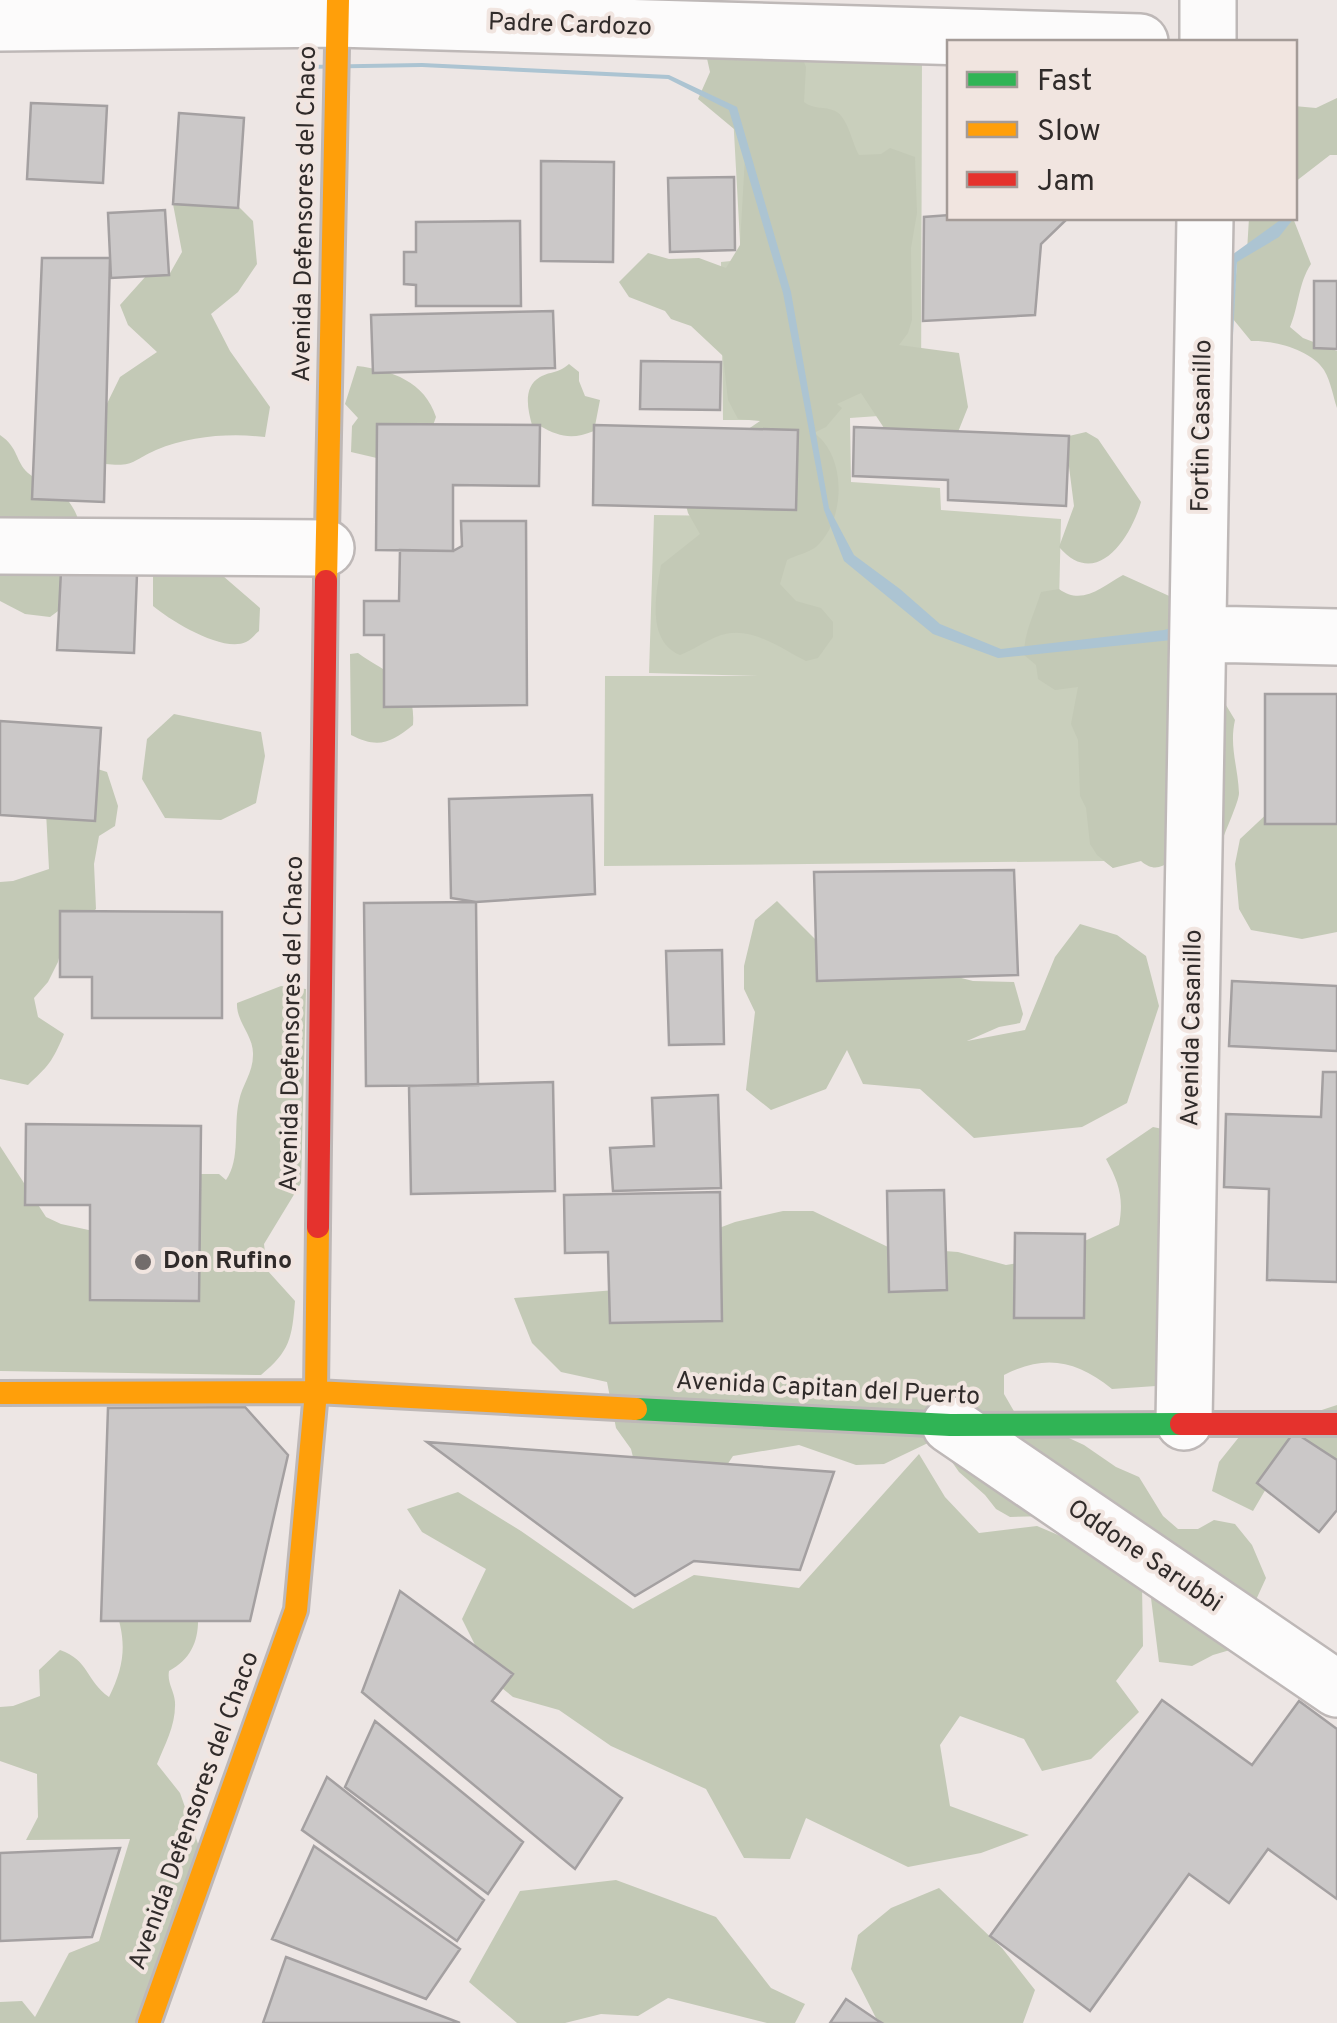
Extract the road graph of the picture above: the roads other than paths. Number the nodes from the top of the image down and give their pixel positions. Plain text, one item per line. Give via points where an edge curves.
1 (1208, 0) edge
2 (338, 10) edge
3 (0, 22) edge
4 (1090, 40) edge
5 (1208, 40) edge
6 (1206, 220) edge
7 (0, 546) edge
8 (326, 548) junction
9 (1200, 634) junction
10 (1337, 637) edge
11 (316, 1392) junction
12 (0, 1393) edge
13 (1184, 1422) junction
14 (1337, 1424) edge
15 (950, 1425) junction
16 (1337, 1689) edge
17 (148, 2023) edge

1 - 5 street
2 - 3 street, Padre Cardozo
2 - 4 street, Padre Cardozo
2 - 8 street, Avenida Defensores del Chaco
6 - 9 street, Fortin Casanillo
7 - 8 street
8 - 11 street, Avenida Defensores del Chaco
9 - 10 street
9 - 13 street, Avenida Casanillo
11 - 12 street, Avenida Capitan del Puerto
11 - 15 street, Avenida Capitan del Puerto
11 - 17 street, Avenida Defensores del Chaco via 296,1610
13 - 14 street, Avenida Capitan del Puerto
13 - 15 street, Avenida Capitan del Puerto
15 - 16 street, Oddone Sarubbi

